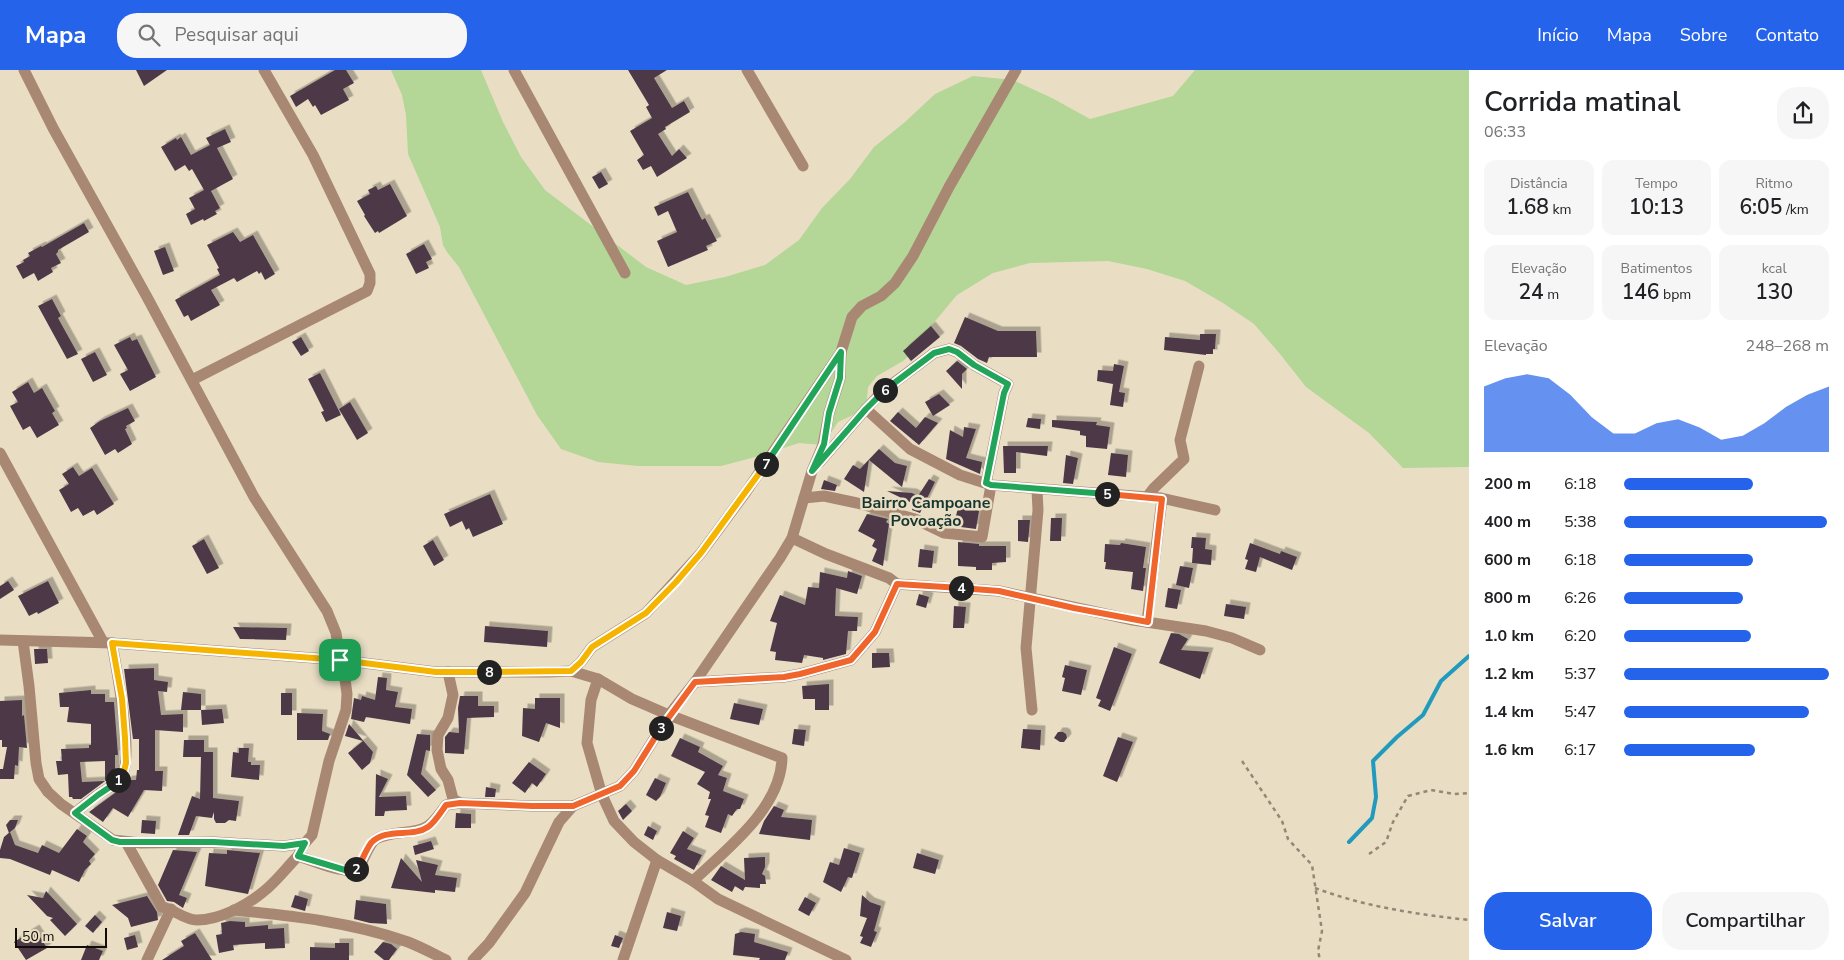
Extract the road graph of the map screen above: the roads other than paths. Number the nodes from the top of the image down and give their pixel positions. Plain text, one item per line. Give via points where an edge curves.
1 (24, 70) edge
2 (264, 70) edge
3 (514, 70) edge
4 (747, 70) edge
5 (1016, 70) edge
6 (803, 166) dead end
7 (625, 273) dead end
8 (841, 352) junction
9 (1199, 366) dead end
10 (192, 380) junction
11 (866, 409) junction
12 (0, 453) edge
13 (812, 471) junction
14 (988, 484) junction
15 (1037, 490) junction
16 (1147, 497) junction
17 (804, 498) junction
18 (1162, 499) junction
19 (1215, 510) dead end
20 (792, 538) junction
21 (897, 584) junction
22 (1031, 598) junction
23 (1148, 622) junction
24 (0, 640) edge
25 (23, 641) junction
26 (107, 643) junction
27 (1260, 650) dead end
28 (340, 660) junction
29 (571, 671) junction
30 (448, 672) junction
31 (598, 679) junction
32 (695, 682) junction
33 (1032, 710) dead end
34 (670, 715) junction
35 (602, 795) junction
36 (460, 803) junction
37 (573, 806) junction
38 (75, 813) junction
39 (126, 842) junction
40 (305, 843) junction
41 (298, 856) junction
42 (658, 860) junction
43 (694, 881) junction
44 (172, 909) junction
45 (234, 910) junction
46 (147, 960) edge
47 (446, 960) edge
48 (473, 960) edge
49 (623, 960) edge
50 (846, 960) edge

1 - 10 street
2 - 10 street via 313,155 370,274 370,283 366,291
3 - 7 street
4 - 6 street
5 - 8 street via 912,256 895,283 852,316
8 - 13 street via 840,378 824,444
8 - 29 street via 701,553 646,613 592,647
9 - 16 street via 1180,440 1184,459
10 - 28 street via 254,497 327,611 336,633
11 - 13 street
11 - 14 street via 910,449 960,475
11 - 14 street via 883,391 934,353 949,349 965,357 1008,384
12 - 26 street
13 - 17 street
14 - 15 street
14 - 17 street via 982,537 944,533 915,519 858,503 824,496
15 - 16 street
15 - 22 street
16 - 18 street
17 - 20 street
18 - 19 street
18 - 23 street
20 - 21 street
20 - 32 street
21 - 22 street via 999,591
21 - 32 street via 875,632 851,660 784,677
22 - 23 street
22 - 33 street via 1026,648
23 - 27 street via 1206,631
24 - 25 street
25 - 26 street
25 - 38 street via 39,779 48,792
26 - 28 street
26 - 38 street via 122,699 126,763 123,775 113,785
28 - 30 street
28 - 40 street via 346,686 346,710 329,761 312,835
29 - 30 street
29 - 31 street
30 - 36 street via 453,695 448,718 438,735 437,750 453,799
31 - 34 street via 632,700
31 - 35 street via 591,700 587,743
32 - 34 street
34 - 35 street via 634,771 620,786
34 - 43 street via 782,758 782,770 774,793 757,817
35 - 37 street
35 - 42 street via 614,821
36 - 37 street
36 - 41 street via 446,805 428,827 387,834 377,839 358,868 353,870
37 - 48 street via 559,822 525,893
38 - 39 street via 112,840
39 - 40 street via 284,846
39 - 44 street via 162,907
40 - 41 street
41 - 45 street via 264,892
42 - 43 street
42 - 49 street
43 - 50 street via 718,899
44 - 45 street via 195,920
44 - 46 street
45 - 47 street via 311,918 375,932

